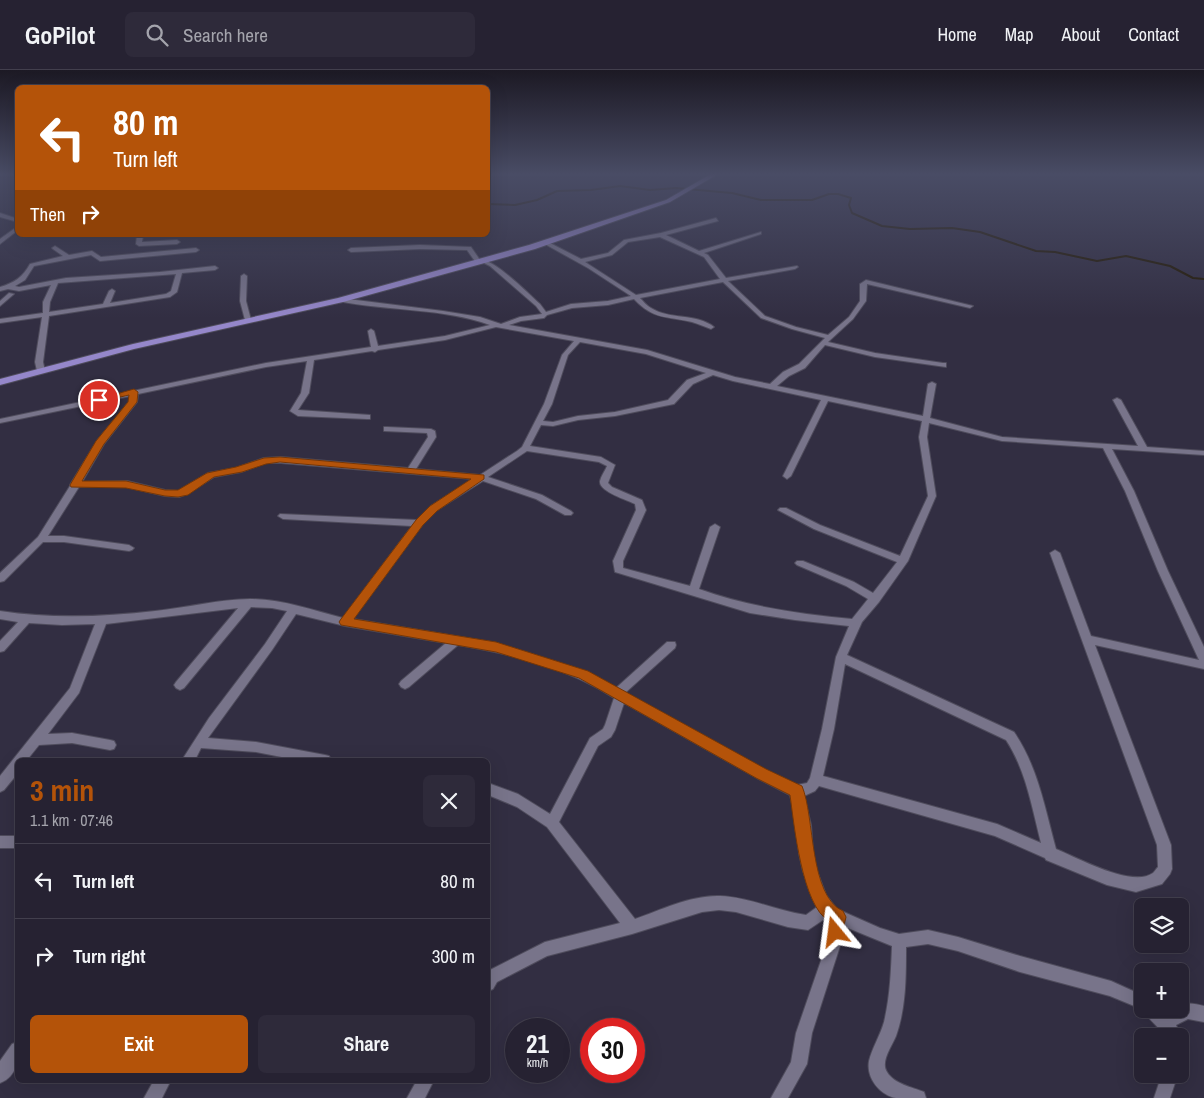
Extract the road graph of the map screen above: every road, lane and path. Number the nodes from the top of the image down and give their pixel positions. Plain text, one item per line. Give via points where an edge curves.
1 (608, 222) edge
2 (709, 222) edge
3 (15, 230) edge
4 (759, 233) dead end
5 (662, 235) junction
6 (140, 237) edge
7 (181, 237) edge
8 (0, 242) edge
9 (177, 242) junction
10 (546, 243) junction
11 (55, 248) dead end
12 (196, 250) dead end
13 (351, 250) dead end
14 (168, 252) junction
15 (698, 253) junction
16 (68, 257) junction
17 (581, 261) junction
18 (482, 262) junction
19 (795, 267) dead end
20 (215, 268) dead end
21 (179, 273) junction
22 (244, 276) dead end
23 (725, 281) junction
24 (55, 282) junction
25 (0, 289) edge
26 (9, 290) junction
27 (112, 291) dead end
28 (636, 296) junction
29 (340, 300) junction
30 (0, 304) edge
31 (106, 305) junction
32 (970, 306) dead end
33 (46, 314) junction
34 (545, 314) junction
35 (248, 320) junction
36 (0, 321) edge
37 (499, 325) junction
38 (711, 328) dead end
39 (371, 331) dead end
40 (830, 337) junction
41 (578, 340) junction
42 (824, 343) junction
43 (375, 350) junction
44 (311, 359) junction
45 (943, 365) dead end
46 (41, 371) junction
47 (711, 372) junction
48 (0, 382) edge
49 (932, 384) dead end
50 (771, 387) junction
51 (134, 392) junction
52 (825, 399) junction
53 (1117, 400) dead end
54 (367, 417) dead end
55 (925, 419) junction
56 (0, 422) edge
57 (539, 423) junction
58 (387, 428) dead end
59 (1105, 445) junction
60 (525, 448) junction
61 (1144, 448) junction
62 (1204, 453) edge
63 (410, 472) junction
64 (786, 476) dead end
65 (480, 477) junction
66 (74, 485) junction
67 (783, 510) dead end
68 (568, 513) dead end
69 (283, 516) dead end
70 (420, 523) junction
71 (715, 527) dead end
72 (41, 539) junction
73 (129, 548) dead end
74 (1055, 553) dead end
75 (902, 561) junction
76 (800, 563) dead end
77 (0, 579) edge
78 (693, 590) junction
79 (875, 599) junction
80 (248, 603) junction
81 (294, 609) junction
82 (0, 615) edge
83 (26, 620) junction
84 (102, 620) junction
85 (345, 622) junction
86 (856, 624) junction
87 (1087, 639) junction
88 (457, 640) junction
89 (671, 645) dead end
90 (0, 648) edge
91 (841, 657) junction
92 (1204, 658) edge
93 (1204, 666) edge
94 (405, 684) dead end
95 (180, 685) dead end
96 (618, 695) junction
97 (37, 740) junction
98 (198, 743) junction
99 (110, 744) dead end
100 (22, 758) edge
101 (189, 758) edge
102 (314, 758) edge
103 (15, 767) edge
104 (816, 780) junction
105 (0, 786) edge
106 (490, 790) edge
107 (796, 791) junction
108 (552, 823) junction
109 (0, 842) edge
110 (15, 842) edge
111 (1051, 855) junction
112 (832, 912) junction
113 (632, 927) junction
114 (899, 941) junction
115 (490, 980) edge
116 (1134, 999) edge
117 (1204, 1014) edge
118 (1159, 1018) edge
119 (1168, 1028) edge
120 (1171, 1028) edge
121 (15, 1054) edge
122 (0, 1075) edge
123 (161, 1083) edge
124 (424, 1083) edge
125 (1167, 1083) edge
126 (152, 1098) edge
127 (415, 1098) edge
128 (780, 1098) edge
129 (918, 1098) edge
130 (1162, 1098) edge

1 - 10 main road
2 - 5 street
3 - 8 street
4 - 15 street
5 - 15 street
5 - 17 street via 626,241 610,254
6 - 9 street via 139,244
7 - 9 street
9 - 14 street
10 - 17 street
10 - 18 main road
11 - 16 street
12 - 14 street
13 - 18 street via 469,248
14 - 16 street via 100,259 89,253
15 - 23 street via 710,260
16 - 26 street via 32,265 26,276
17 - 28 street
18 - 29 main road
18 - 34 street via 492,266
19 - 23 street
20 - 21 street
21 - 24 street
21 - 31 street via 172,294
22 - 35 street via 243,301
23 - 28 street
23 - 40 street via 763,316
24 - 26 street
24 - 33 street via 45,302
25 - 26 street
26 - 30 street
27 - 31 street
28 - 34 street via 608,303 571,306
28 - 38 street via 656,313 701,321
29 - 35 main road
29 - 37 street via 443,312
31 - 33 street
32 - 40 street via 866,282 860,308
33 - 36 street
33 - 46 street via 39,362
34 - 37 street
35 - 46 main road
37 - 41 street
37 - 43 street
39 - 43 street
40 - 42 street
41 - 47 street via 647,352
41 - 57 street via 565,355
42 - 45 street via 895,359
42 - 50 street via 802,366
43 - 44 street
44 - 51 street
44 - 54 street via 305,393 294,411 298,414
46 - 48 main road
47 - 50 street
47 - 57 street via 690,382 671,402 615,414
49 - 55 street
50 - 52 street
51 - 56 street
51 - 66 street via 133,402 100,443
52 - 55 street
52 - 64 street
53 - 61 street
55 - 59 street via 1002,439
55 - 75 street via 923,437 932,496
57 - 60 street
58 - 63 street via 431,431 432,437
59 - 61 street
59 - 92 street via 1132,496
60 - 65 street
60 - 78 street via 601,460 611,466 604,484 608,489 639,502 641,510 618,561 618,570 632,577 645,577
61 - 62 street
63 - 65 street
63 - 66 street via 272,460 211,475 178,494 126,484
65 - 68 street via 539,497
65 - 70 street via 434,508
66 - 72 street
67 - 75 street
69 - 70 street
70 - 85 street
71 - 78 street
72 - 73 street
72 - 77 street
74 - 87 street
75 - 79 street
76 - 79 street via 850,584
78 - 86 street via 753,609
79 - 86 street
80 - 81 street
80 - 84 street
80 - 95 street
81 - 85 street
81 - 98 street via 283,629
82 - 83 street
83 - 84 street
83 - 90 street
84 - 97 street via 74,690
85 - 88 street
86 - 91 street
87 - 93 street
87 - 111 street via 1164,845 1165,868 1157,879 1136,885 1107,878
88 - 94 street
88 - 96 street via 540,660 583,675
89 - 96 street
91 - 104 street
91 - 111 street via 1010,736 1024,762
96 - 107 street
96 - 108 street via 611,726 594,742
97 - 99 street via 72,738
97 - 100 street
98 - 101 street
98 - 102 street via 256,747
103 - 105 street
104 - 107 street via 811,787
104 - 111 street via 996,830
106 - 108 street via 521,801
107 - 112 street via 810,871 821,900
108 - 113 street
109 - 110 street
112 - 113 street via 808,923 718,903 682,910
112 - 114 street via 878,935
112 - 128 street via 833,946 804,1033 799,1064
113 - 115 street via 545,949
114 - 116 street via 928,938 958,944 1111,989
114 - 129 street via 894,1008 889,1034 878,1054 877,1064 879,1076 889,1086
117 - 120 street via 1193,1010 1178,1012
118 - 119 street
121 - 122 street
123 - 126 street
124 - 127 street
125 - 130 street

